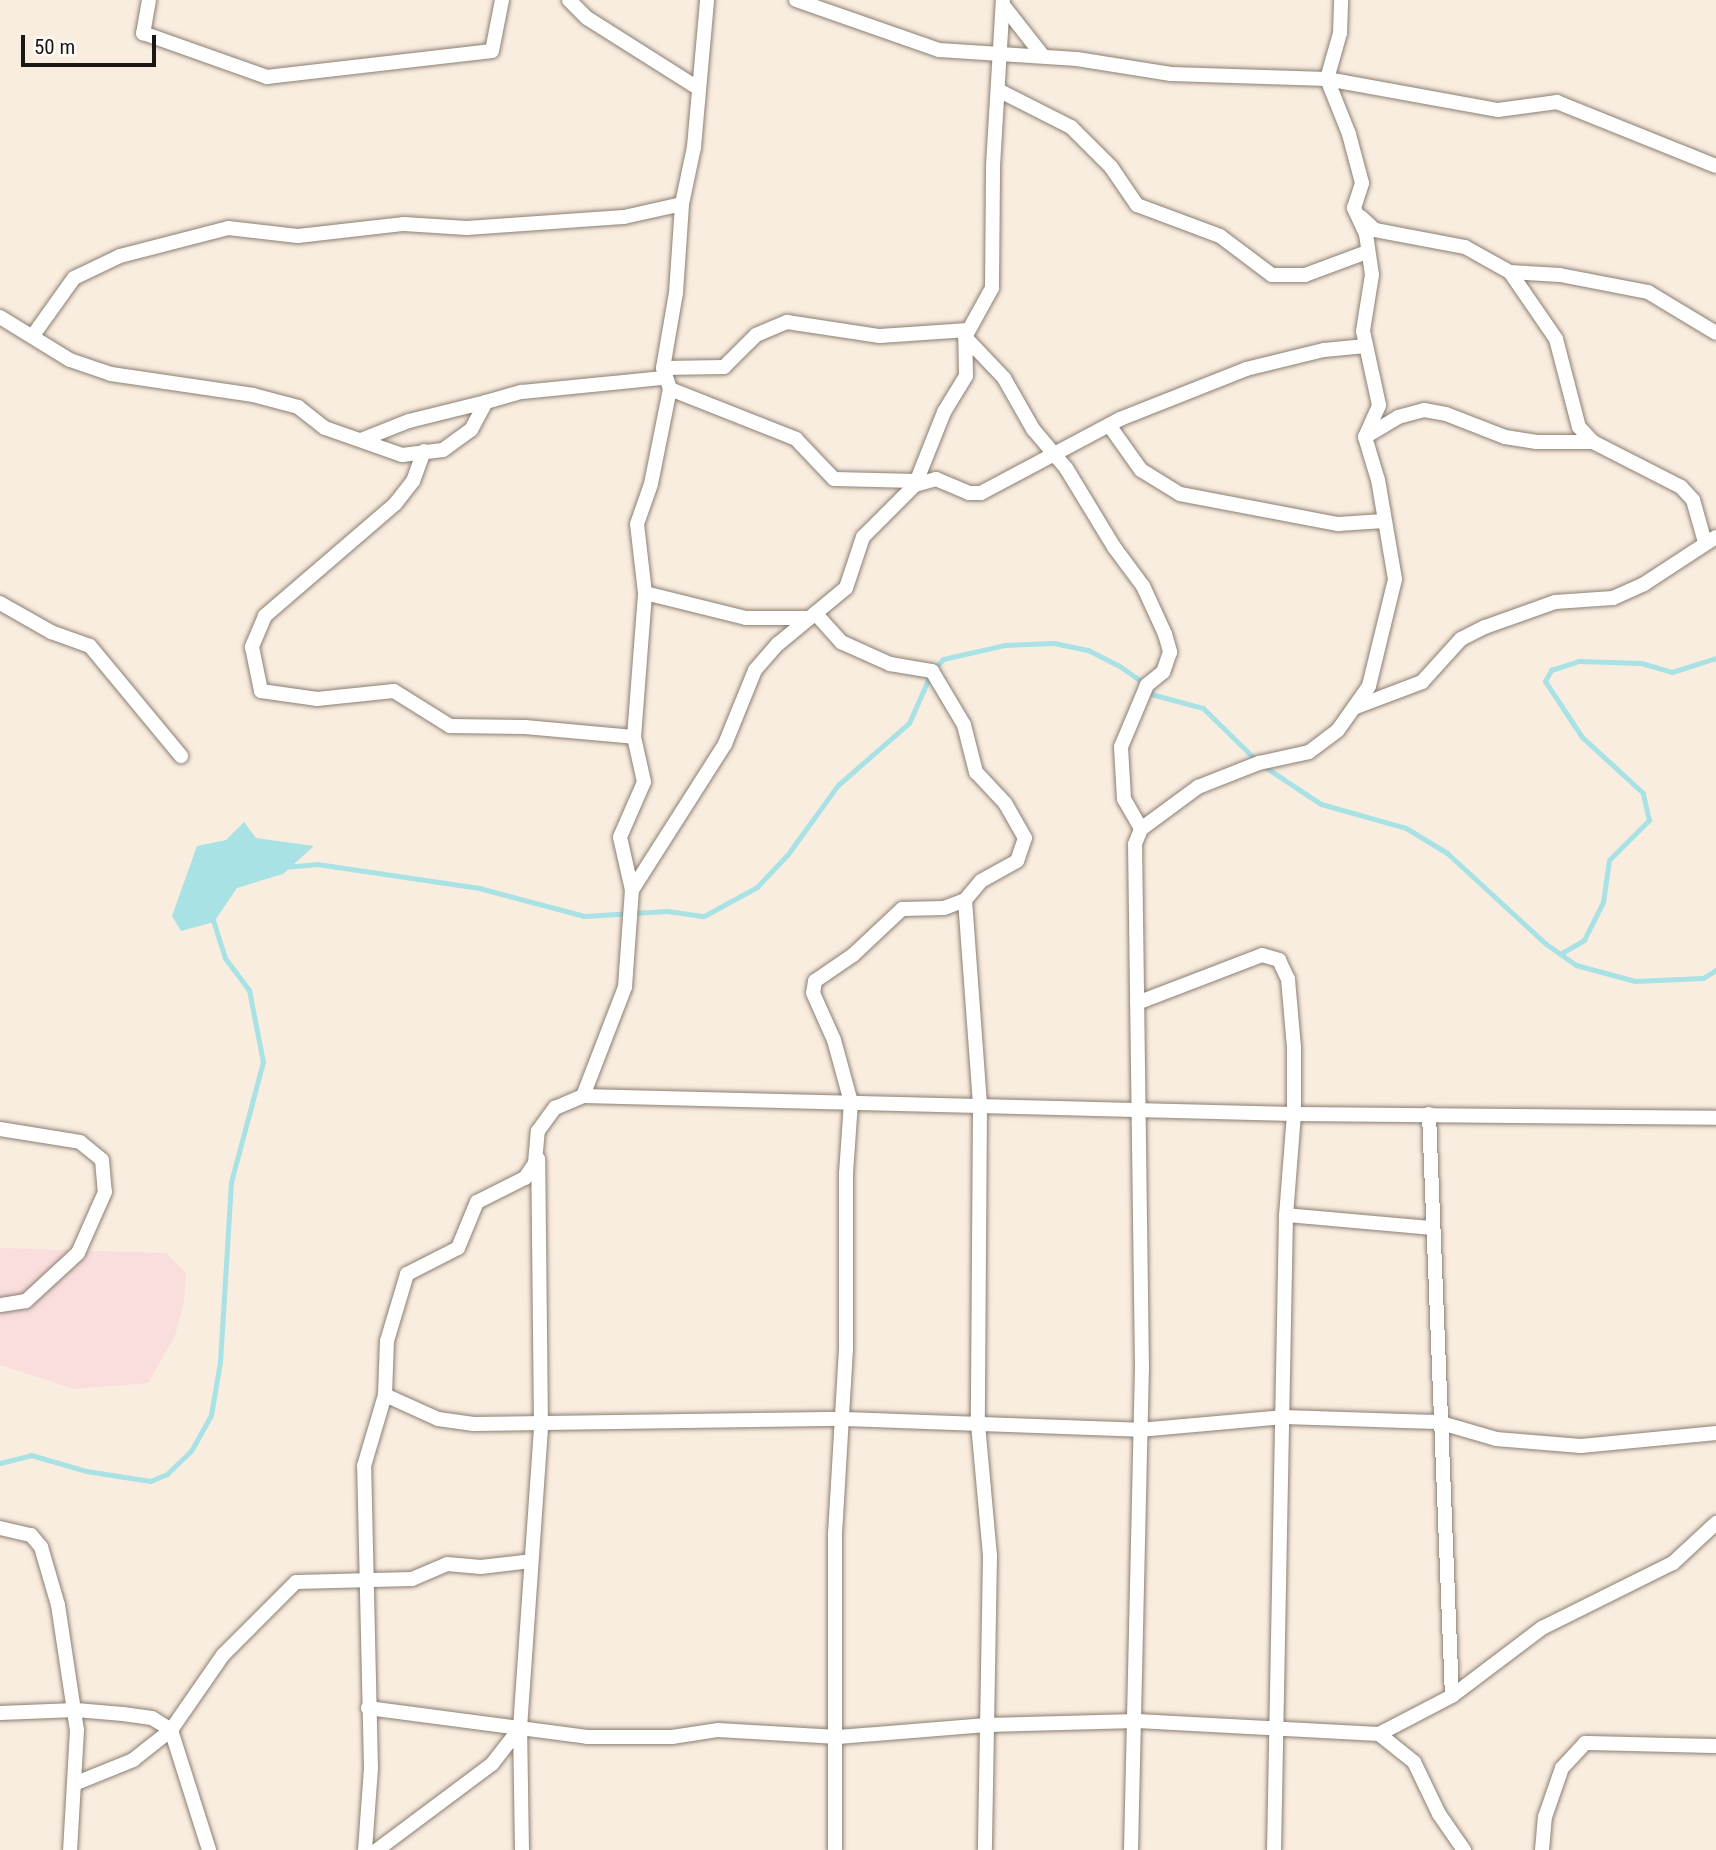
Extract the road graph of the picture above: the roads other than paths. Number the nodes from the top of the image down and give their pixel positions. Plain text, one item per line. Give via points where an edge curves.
1 (149, 0) edge
2 (502, 0) edge
3 (569, 0) edge
4 (707, 0) edge
5 (796, 0) edge
6 (1341, 0) edge
7 (1003, 3) edge
8 (1000, 54) junction
9 (1043, 56) junction
10 (1327, 79) junction
11 (696, 88) junction
12 (1000, 91) junction
13 (1716, 166) edge
14 (682, 204) junction
15 (1354, 208) junction
16 (1367, 252) junction
17 (1510, 272) junction
18 (0, 317) edge
19 (967, 333) junction
20 (1716, 333) edge
21 (34, 334) junction
22 (1366, 346) junction
23 (665, 378) junction
24 (486, 402) junction
25 (1108, 425) junction
26 (1365, 437) junction
27 (360, 440) junction
28 (1593, 442) junction
29 (424, 451) junction
30 (1053, 451) junction
31 (916, 483) junction
32 (1384, 522) junction
33 (1710, 539) edge
34 (645, 593) junction
35 (0, 603) edge
36 (813, 616) junction
37 (1350, 710) junction
38 (634, 737) junction
39 (181, 756) dead end
40 (1141, 829) junction
41 (632, 890) junction
42 (965, 900) junction
43 (1137, 1003) junction
44 (583, 1096) junction
45 (851, 1102) junction
46 (980, 1106) junction
47 (1137, 1111) junction
48 (1294, 1114) junction
49 (1429, 1114) junction
50 (1716, 1118) edge
51 (0, 1129) edge
52 (538, 1131) junction
53 (1286, 1215) junction
54 (1431, 1228) junction
55 (0, 1305) edge
56 (385, 1395) junction
57 (1284, 1417) junction
58 (844, 1419) junction
59 (1438, 1422) junction
60 (978, 1424) junction
61 (541, 1426) junction
62 (1139, 1430) junction
63 (1716, 1433) edge
64 (1716, 1522) edge
65 (0, 1528) edge
66 (531, 1561) junction
67 (364, 1581) junction
68 (1452, 1696) junction
69 (368, 1708) junction
70 (76, 1710) junction
71 (0, 1713) edge
72 (1137, 1721) junction
73 (986, 1725) junction
74 (520, 1728) junction
75 (1278, 1728) junction
76 (171, 1730) junction
77 (1379, 1734) junction
78 (838, 1737) junction
79 (1716, 1746) edge
80 (74, 1784) junction
81 (70, 1850) edge
82 (209, 1850) edge
83 (365, 1850) edge
84 (377, 1850) edge
85 (522, 1850) edge
86 (835, 1850) edge
87 (985, 1850) edge
88 (1130, 1850) edge
89 (1274, 1850) edge
90 (1464, 1850) edge
91 (1542, 1850) edge

1 - 2 street via 144,33 267,77 492,51
3 - 11 street via 587,18
4 - 11 street
5 - 8 street via 939,50
6 - 10 street via 1340,33
7 - 8 street
7 - 9 street
8 - 9 street
8 - 12 street
9 - 10 street via 1171,74
10 - 13 street via 1498,110 1557,102
10 - 15 street via 1362,183
11 - 14 street via 694,148
12 - 16 street via 1071,127 1111,167 1137,205 1220,236 1272,275 1305,275
12 - 19 street via 993,166 992,288
14 - 21 street via 624,218 467,228 404,224 298,236 228,228 120,256 74,278
14 - 23 street
15 - 16 street via 1366,234
15 - 17 street via 1375,230 1465,247
16 - 22 street via 1372,275 1364,317
17 - 20 street via 1560,275 1648,292
17 - 28 street via 1556,339 1579,427
18 - 21 street
19 - 23 street via 880,336 787,322 756,335 724,367
19 - 30 street
19 - 31 street via 966,376 944,412
21 - 27 street via 70,360 111,374 253,395 298,407 325,428
22 - 25 street via 1325,350 1246,369
22 - 26 street via 1379,405
23 - 24 street via 522,392
23 - 31 street via 796,439 834,479
23 - 34 street via 651,484 637,524
24 - 27 street via 409,421
24 - 29 street via 471,429 443,450
25 - 30 street
25 - 32 street via 1141,470 1180,494 1338,524
26 - 28 street via 1398,417 1424,410 1505,436 1537,442
26 - 32 street
27 - 29 street via 402,455
28 - 33 street via 1681,487 1693,500
29 - 38 street via 413,481 396,505 265,617 252,647 261,691 317,699 394,691 450,726 526,727
30 - 31 street via 981,493 969,493 936,479
30 - 40 street via 1143,586 1170,652 1163,672 1147,685 1121,747 1124,799
31 - 36 street via 872,524 846,588
32 - 37 street via 1395,579 1369,686
33 - 37 street via 1644,584 1613,598 1555,603 1485,627 1461,639 1422,682
34 - 36 street via 746,618
34 - 38 street
35 - 39 street via 51,632 90,646
36 - 41 street via 755,670 725,744
36 - 42 street via 841,642 890,664 932,671 964,725 976,772 1021,826 1025,838 1017,861 981,881
37 - 40 street via 1338,730 1308,752 1259,763 1199,787
38 - 41 street via 644,782 620,837
40 - 43 street via 1135,855
41 - 44 street via 625,987
42 - 45 street via 944,908 902,909 853,955 815,981 813,993 834,1040
42 - 46 street
43 - 47 street
43 - 48 street via 1262,955 1279,960 1288,979
44 - 45 street
44 - 52 street via 555,1108
45 - 46 street
45 - 58 street
46 - 47 street
46 - 60 street
47 - 48 street
47 - 62 street
48 - 49 street
48 - 53 street
49 - 50 street
49 - 54 street
51 - 55 street via 80,1142 102,1160 105,1192 78,1253 26,1301
52 - 56 street via 536,1163 525,1178 477,1202 458,1248 407,1274 387,1340
52 - 61 street
53 - 54 street
53 - 57 street
54 - 59 street
56 - 61 street via 438,1419
56 - 67 street via 364,1466
57 - 59 street
57 - 62 street
57 - 75 street
58 - 60 street
58 - 61 street
58 - 78 street via 835,1534
59 - 63 street via 1496,1440 1581,1446
59 - 68 street
60 - 62 street
60 - 73 street via 990,1556
61 - 66 street
62 - 72 street
64 - 68 street via 1673,1563 1542,1628
65 - 70 street via 31,1535 41,1547 58,1605
66 - 67 street via 481,1567 447,1564 412,1579
66 - 74 street
67 - 69 street
67 - 76 street via 296,1583 287,1588 223,1655
68 - 77 street
69 - 74 street
69 - 83 street via 370,1812
70 - 71 street
70 - 76 street via 152,1718
70 - 80 street
72 - 73 street
72 - 75 street
72 - 88 street
73 - 78 street
73 - 87 street
74 - 78 street via 587,1737 672,1737 718,1730
74 - 84 street via 492,1763
74 - 85 street
75 - 77 street
75 - 89 street
76 - 80 street via 133,1760
76 - 82 street
77 - 90 street via 1414,1762 1439,1814
78 - 86 street
79 - 91 street via 1585,1742 1562,1768 1545,1817
80 - 81 street

